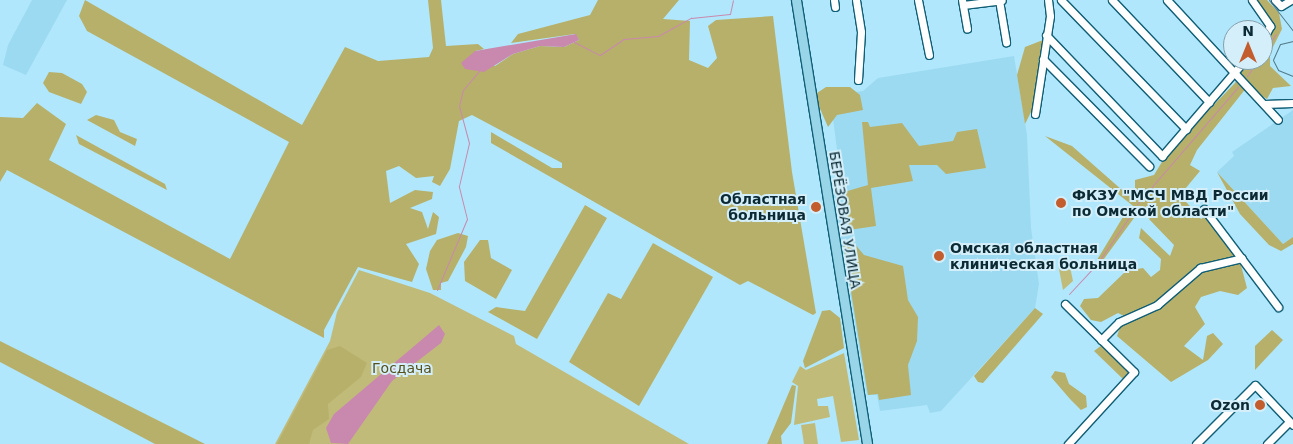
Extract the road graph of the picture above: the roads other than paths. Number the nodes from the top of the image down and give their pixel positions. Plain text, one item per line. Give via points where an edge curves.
1 (796, 0) edge
2 (856, 0) edge
3 (918, 0) edge
4 (1000, 0) edge
5 (1048, 0) edge
6 (1061, 0) edge
7 (1112, 0) edge
8 (1167, 0) edge
9 (1252, 0) edge
10 (1275, 0) edge
11 (1291, 0) edge
12 (963, 3) edge
13 (1266, 20) edge
14 (967, 29) dead end
15 (1046, 36) junction
16 (1006, 42) dead end
17 (928, 55) dead end
18 (1043, 59) junction
19 (1234, 72) junction
20 (858, 80) dead end
21 (1209, 102) junction
22 (1293, 103) edge
23 (1264, 104) junction
24 (1035, 114) dead end
25 (1278, 120) dead end
26 (1186, 129) junction
27 (1149, 166) dead end
28 (1204, 209) dead end
29 (1242, 258) junction
30 (1065, 304) dead end
31 (1278, 307) dead end
32 (1101, 340) junction
33 (1291, 423) edge
34 (868, 444) edge
35 (1068, 444) edge
36 (1196, 444) edge
37 (1267, 444) edge

1 - 34 main road, БЕРЁЗОВАЯ УЛИЦА
2 - 20 street via 861,32
3 - 17 street
4 - 12 street
4 - 16 street
5 - 15 street
6 - 26 street
7 - 21 street
8 - 19 street
9 - 13 street
10 - 11 street via 1281,6
12 - 14 street
15 - 18 street
15 - 26 street via 1162,156
18 - 24 street
18 - 27 street
19 - 21 street
19 - 23 street
21 - 26 street
22 - 23 street
23 - 25 street
28 - 29 street
29 - 31 street
29 - 32 street via 1200,268 1157,305 1116,323
30 - 32 street
32 - 35 street via 1134,372
33 - 36 street via 1255,385
33 - 37 street

